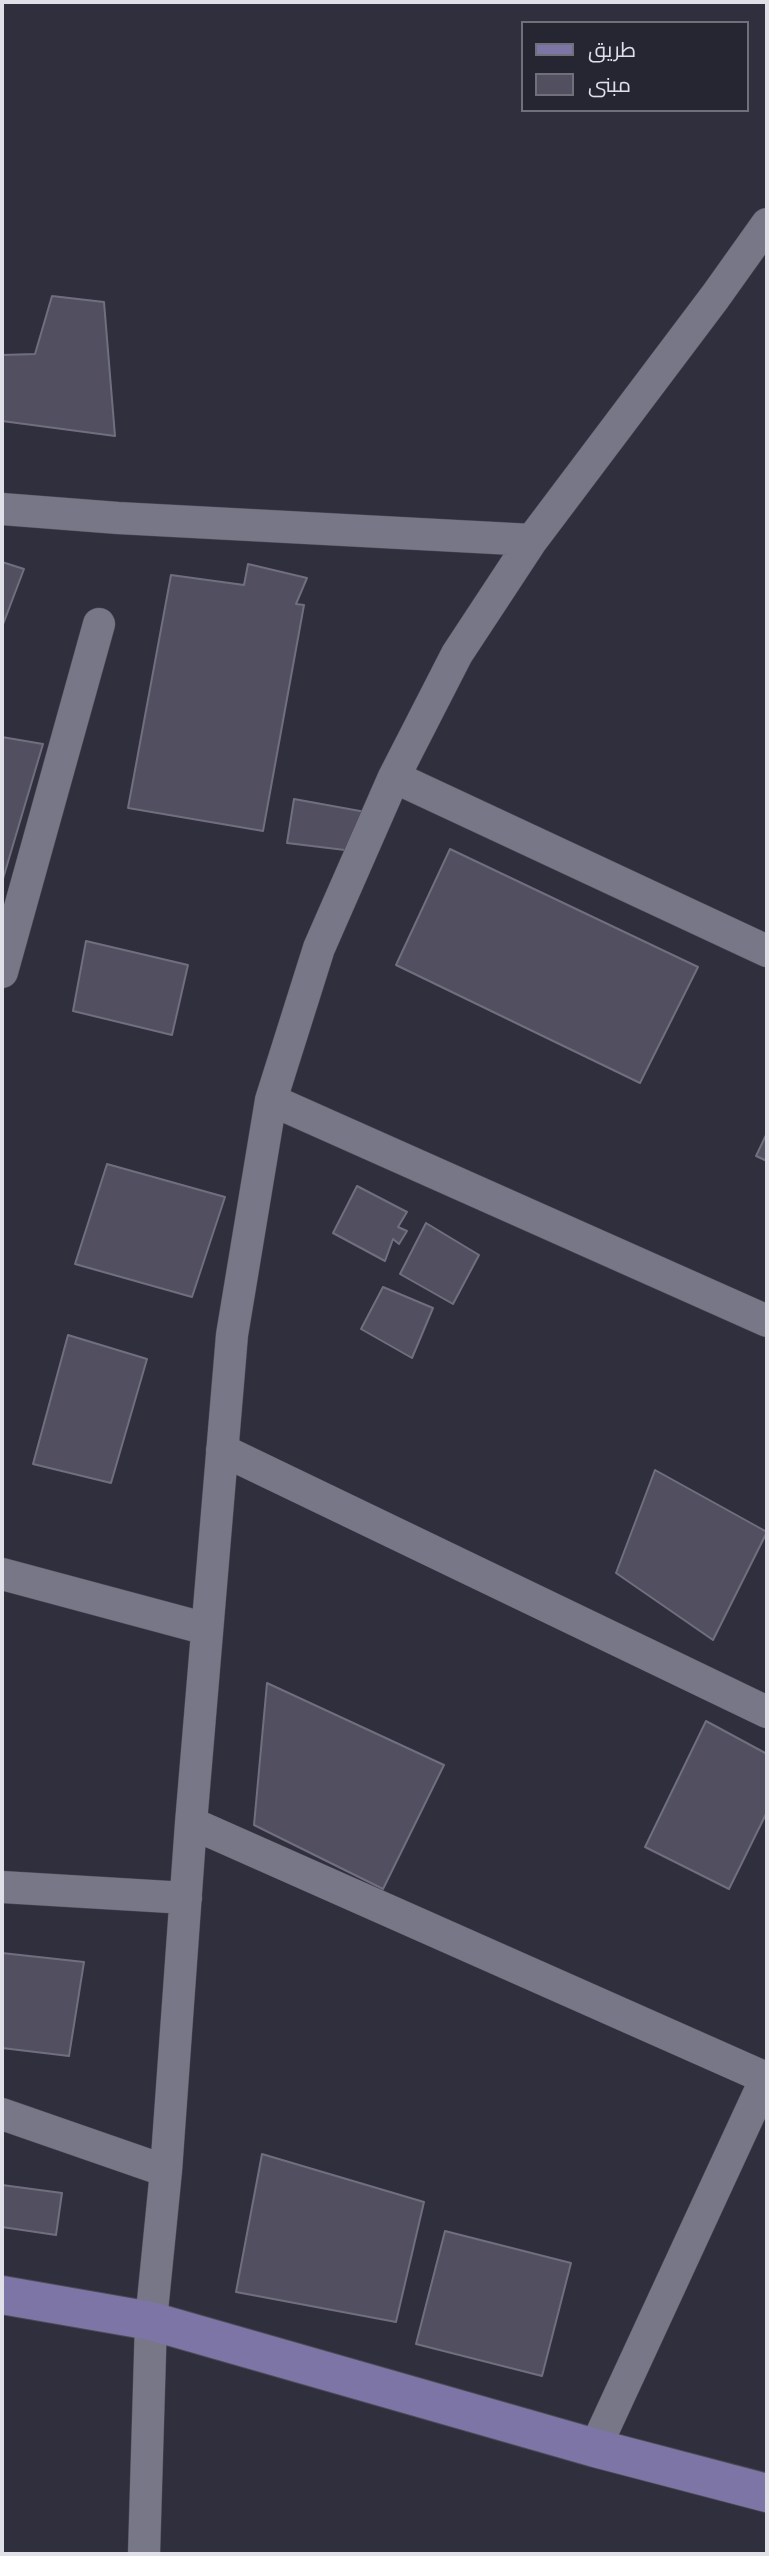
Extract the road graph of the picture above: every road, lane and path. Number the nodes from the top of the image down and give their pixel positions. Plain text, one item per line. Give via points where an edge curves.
1 (767, 224) edge
2 (2, 509) edge
3 (532, 540) junction
4 (99, 624) dead end
5 (394, 777) junction
6 (767, 951) edge
7 (2, 972) edge
8 (271, 1100) junction
9 (767, 1321) edge
10 (222, 1450) junction
11 (2, 1574) edge
12 (207, 1629) junction
13 (767, 1712) edge
14 (191, 1823) junction
15 (2, 1886) edge
16 (186, 1898) junction
17 (767, 2077) edge
18 (2, 2114) edge
19 (166, 2171) junction
20 (2, 2295) edge
21 (150, 2320) junction
22 (595, 2448) junction
23 (767, 2493) edge
24 (144, 2554) edge

1 - 3 street
2 - 3 street
3 - 5 street via 457,654
4 - 7 street
5 - 6 street
5 - 8 street via 319,948
8 - 9 street
8 - 10 street via 232,1335
10 - 12 street
10 - 13 street
11 - 12 street
12 - 14 street
14 - 16 street
14 - 17 street
15 - 16 street
16 - 19 street
17 - 22 street
18 - 19 street
19 - 21 street
20 - 21 main road
21 - 22 main road
21 - 24 street
22 - 23 main road

